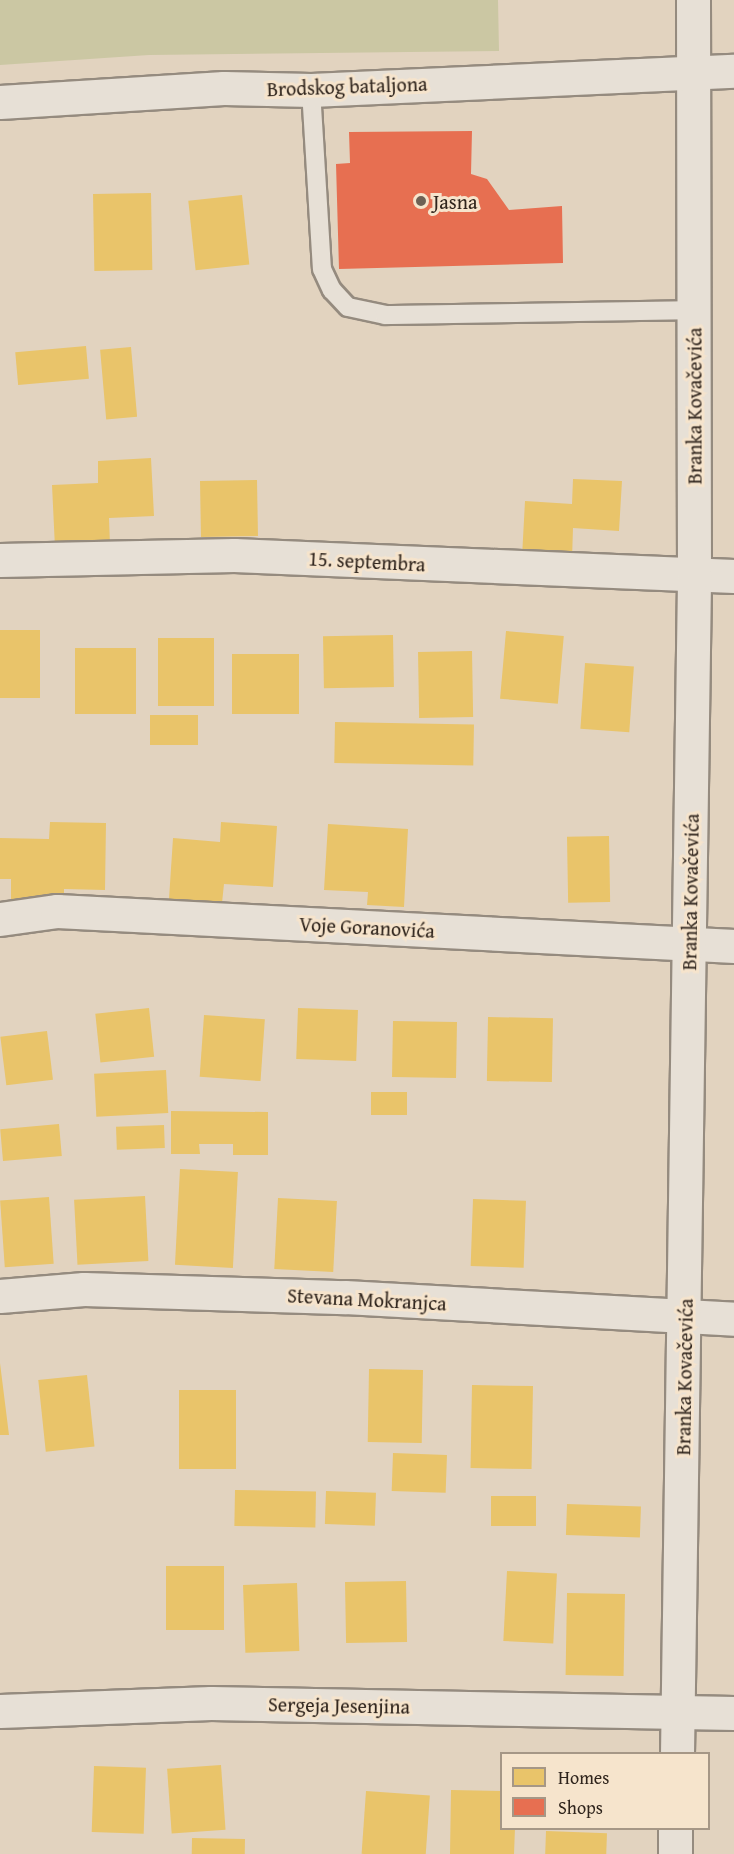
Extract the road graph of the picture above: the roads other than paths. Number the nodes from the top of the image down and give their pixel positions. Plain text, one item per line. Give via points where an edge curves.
1 (693, 0) edge
2 (734, 70) edge
3 (694, 72) junction
4 (312, 90) junction
5 (0, 102) edge
6 (693, 310) junction
7 (0, 560) edge
8 (694, 574) junction
9 (734, 576) edge
10 (0, 919) edge
11 (690, 942) junction
12 (734, 946) edge
13 (0, 1296) edge
14 (685, 1316) junction
15 (734, 1319) edge
16 (0, 1711) edge
17 (678, 1711) junction
18 (734, 1713) edge
19 (677, 1752) edge
20 (675, 1830) edge
21 (675, 1854) edge

1 - 3 street
2 - 3 street, Brodskog bataljona
3 - 4 street, Brodskog bataljona
3 - 6 street, Branka Kovačevića
4 - 5 street, Brodskog bataljona via 224,88
4 - 6 lane via 322,269 332,290 348,307 385,315
6 - 8 street, Branka Kovačevića
7 - 8 street, 15. septembra via 234,555
8 - 9 street, 15. septembra
8 - 11 street, Branka Kovačevića
10 - 11 street, Voje Goranovića via 57,911
11 - 12 street, Voje Goranovića
11 - 14 street, Branka Kovačevića
13 - 14 street, Stevana Mokranjca via 84,1289 321,1296
14 - 15 street, Stevana Mokranjca
14 - 17 street, Branka Kovačevića
16 - 17 street, Sergeja Jesenjina via 211,1703
17 - 18 street
17 - 19 street, Branka Kovačevića
20 - 21 street

